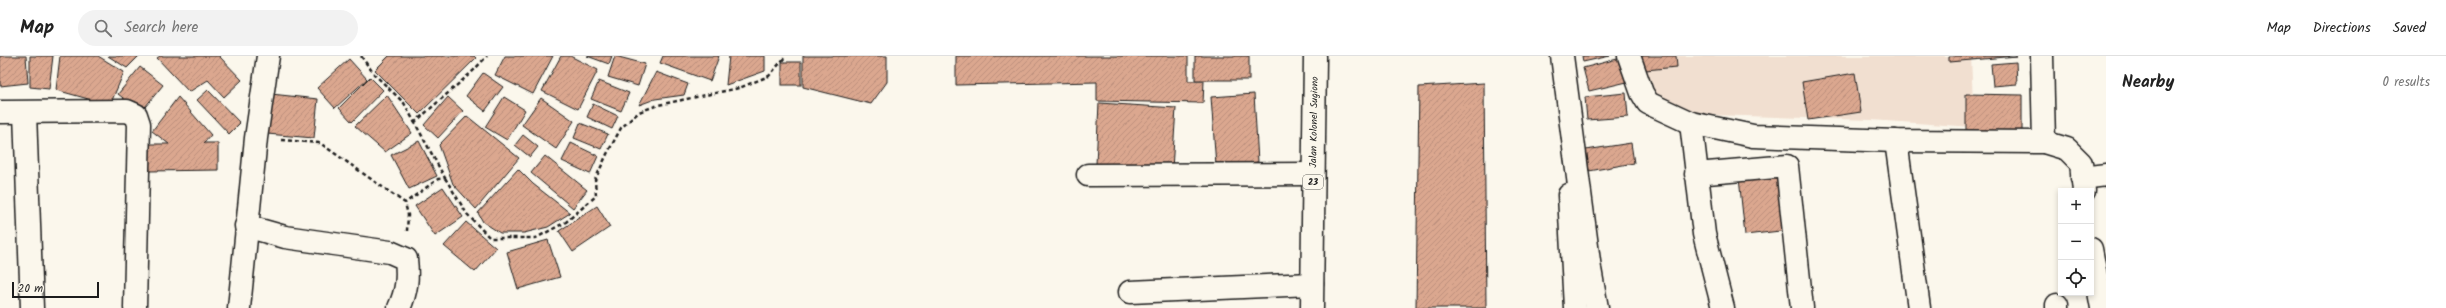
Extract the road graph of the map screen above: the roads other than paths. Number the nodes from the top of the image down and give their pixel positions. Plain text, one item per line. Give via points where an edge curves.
1 (268, 56) edge
2 (1315, 56) edge
3 (1562, 56) edge
4 (1628, 56) edge
5 (2042, 56) edge
6 (0, 112) edge
7 (25, 113) junction
8 (1691, 123) junction
9 (1572, 137) junction
10 (1896, 141) junction
11 (2044, 142) junction
12 (1088, 174) dead end
13 (1313, 174) junction
14 (1696, 174) junction
15 (2106, 175) edge
16 (2083, 185) edge
17 (246, 226) junction
18 (2096, 253) edge
19 (1312, 284) junction
20 (1130, 292) dead end
21 (32, 308) edge
22 (135, 308) edge
23 (239, 308) edge
24 (399, 308) edge
25 (1312, 308) edge
26 (1575, 308) edge
27 (1597, 308) edge
28 (1723, 308) edge
29 (1802, 308) edge
30 (1919, 308) edge
31 (2102, 308) edge

1 - 17 main road
2 - 13 main road, Jalan Kolonel Sugiono / 23
3 - 9 main road
4 - 8 main road via 1648,103
5 - 11 main road
6 - 7 main road
7 - 21 main road
7 - 22 main road via 127,112 136,116 139,124
8 - 10 main road via 1753,136
8 - 14 main road
9 - 26 main road via 1567,155
9 - 27 main road
10 - 11 main road
10 - 30 main road
11 - 16 main road via 2058,145 2074,155 2081,163
12 - 13 main road
13 - 19 main road, Jalan Kolonel Sugiono / 23
14 - 28 main road via 1704,234
14 - 29 main road via 1788,166
15 - 16 main road
17 - 23 main road
17 - 24 main road via 285,237 390,252 406,259 406,294
18 - 31 main road
19 - 20 main road
19 - 25 main road, Jalan Kolonel Sugiono / 23

